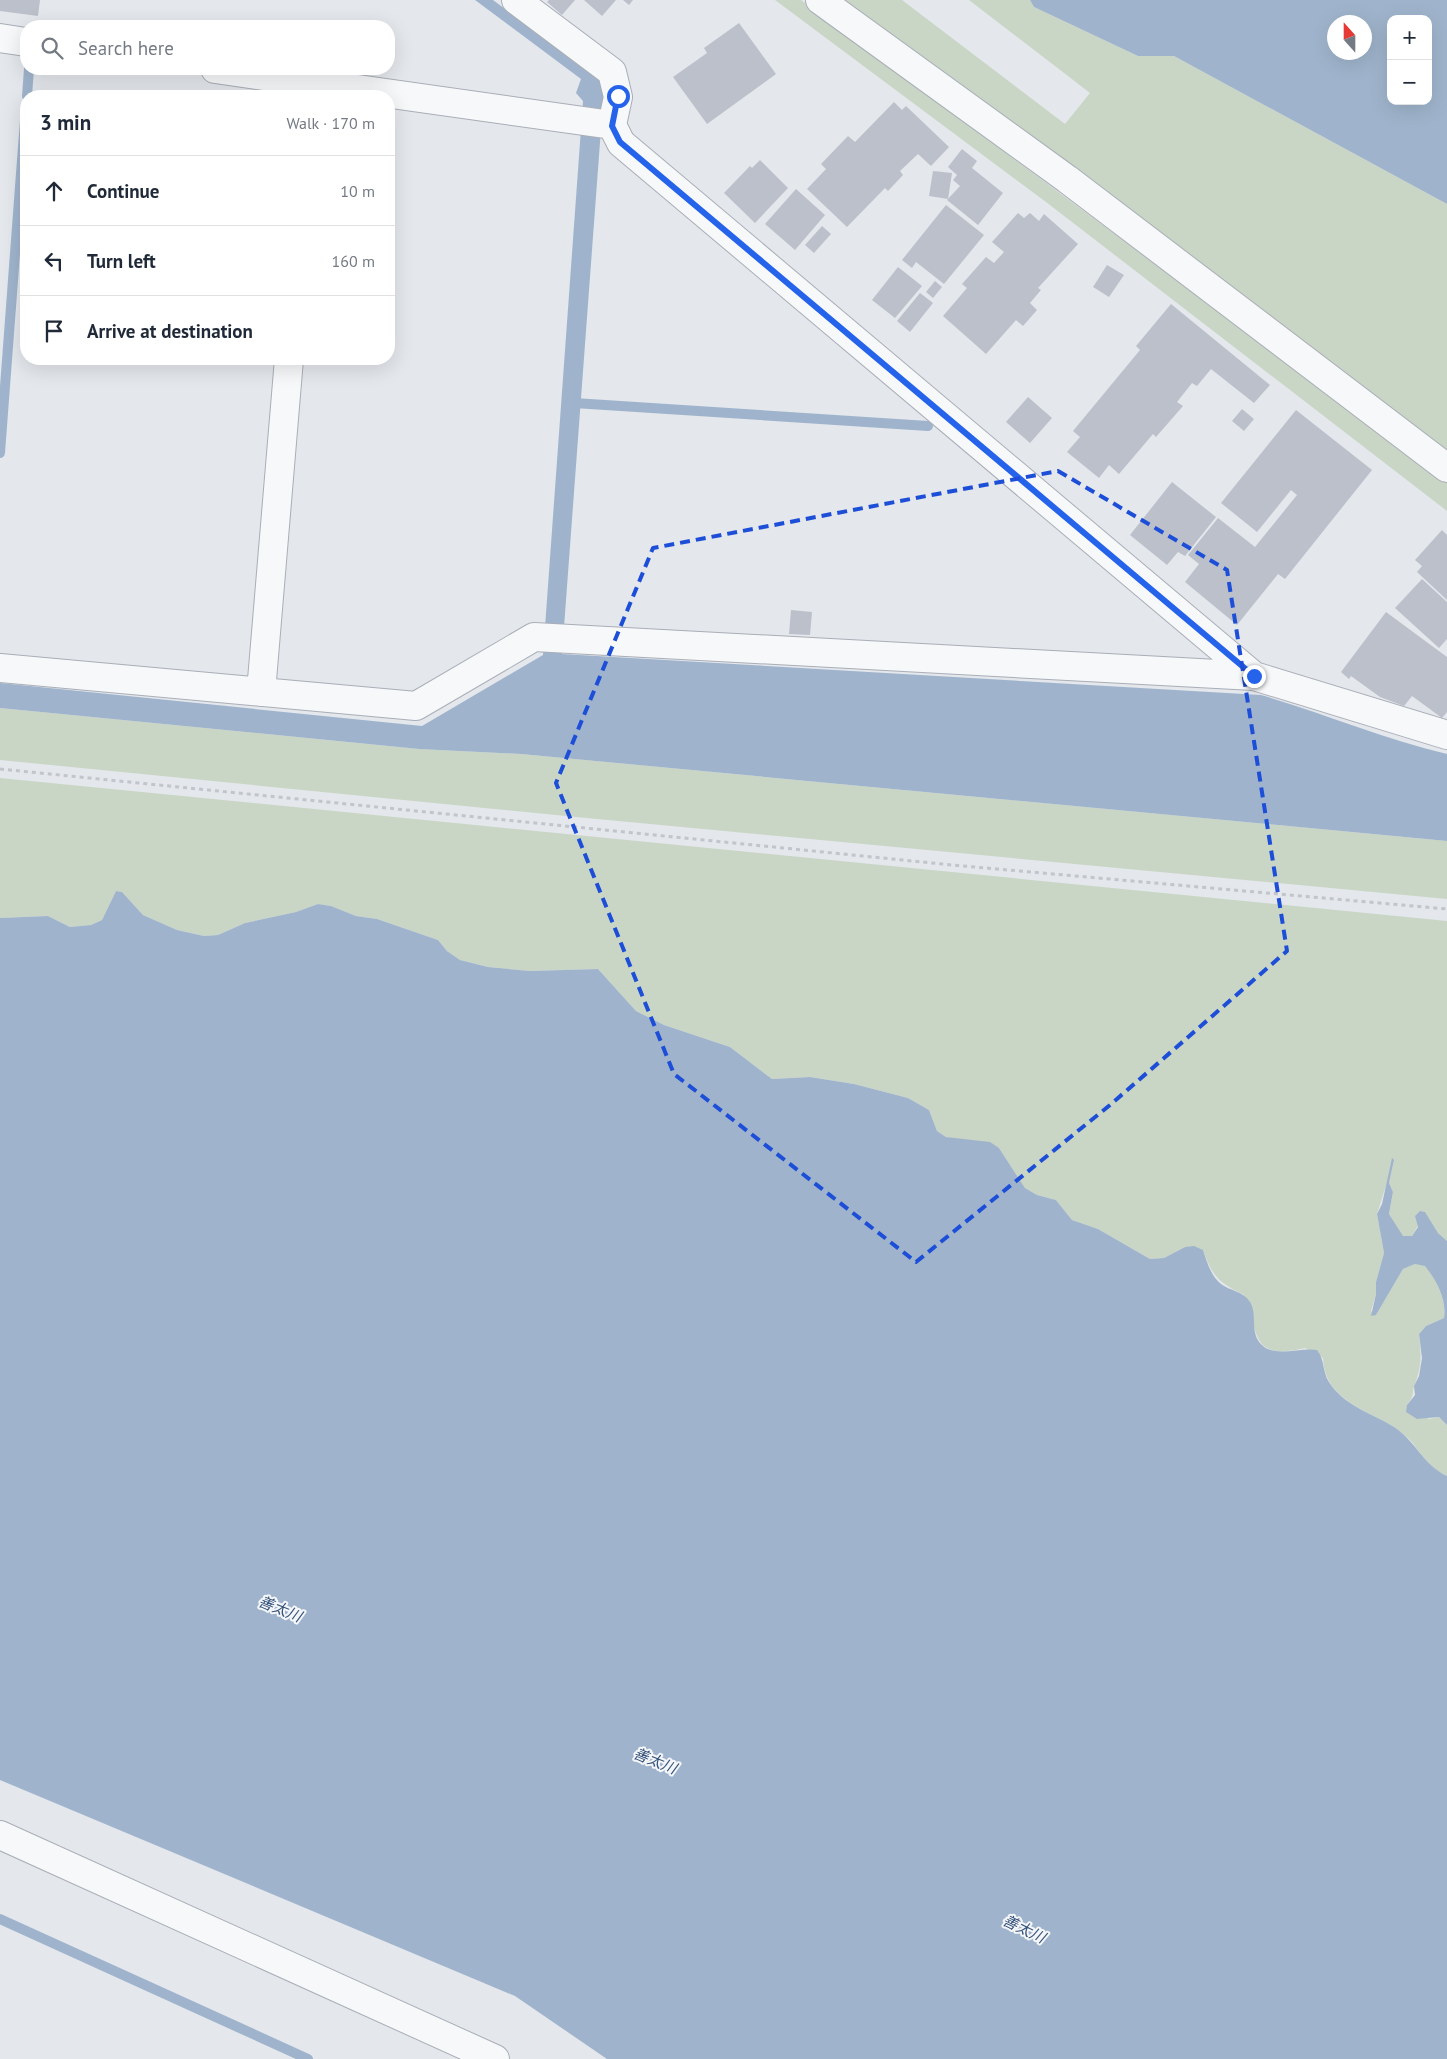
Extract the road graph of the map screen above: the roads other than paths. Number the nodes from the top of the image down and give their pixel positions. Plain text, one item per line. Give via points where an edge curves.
1 (516, 0) edge
2 (820, 0) edge
3 (0, 38) edge
4 (20, 41) edge
5 (244, 75) edge
6 (312, 89) edge
7 (395, 99) edge
8 (612, 126) junction
9 (288, 365) edge
10 (1447, 468) edge
11 (0, 668) edge
12 (1254, 676) junction
13 (261, 692) junction
14 (1447, 735) edge
15 (0, 1835) edge
16 (495, 2059) edge

1 - 8 street via 612,72 618,96
2 - 10 street via 1066,179
3 - 4 street
5 - 6 street
7 - 8 street
8 - 12 street via 620,142
9 - 13 street
11 - 13 street
12 - 13 street via 534,637 416,706
12 - 14 street
15 - 16 street

